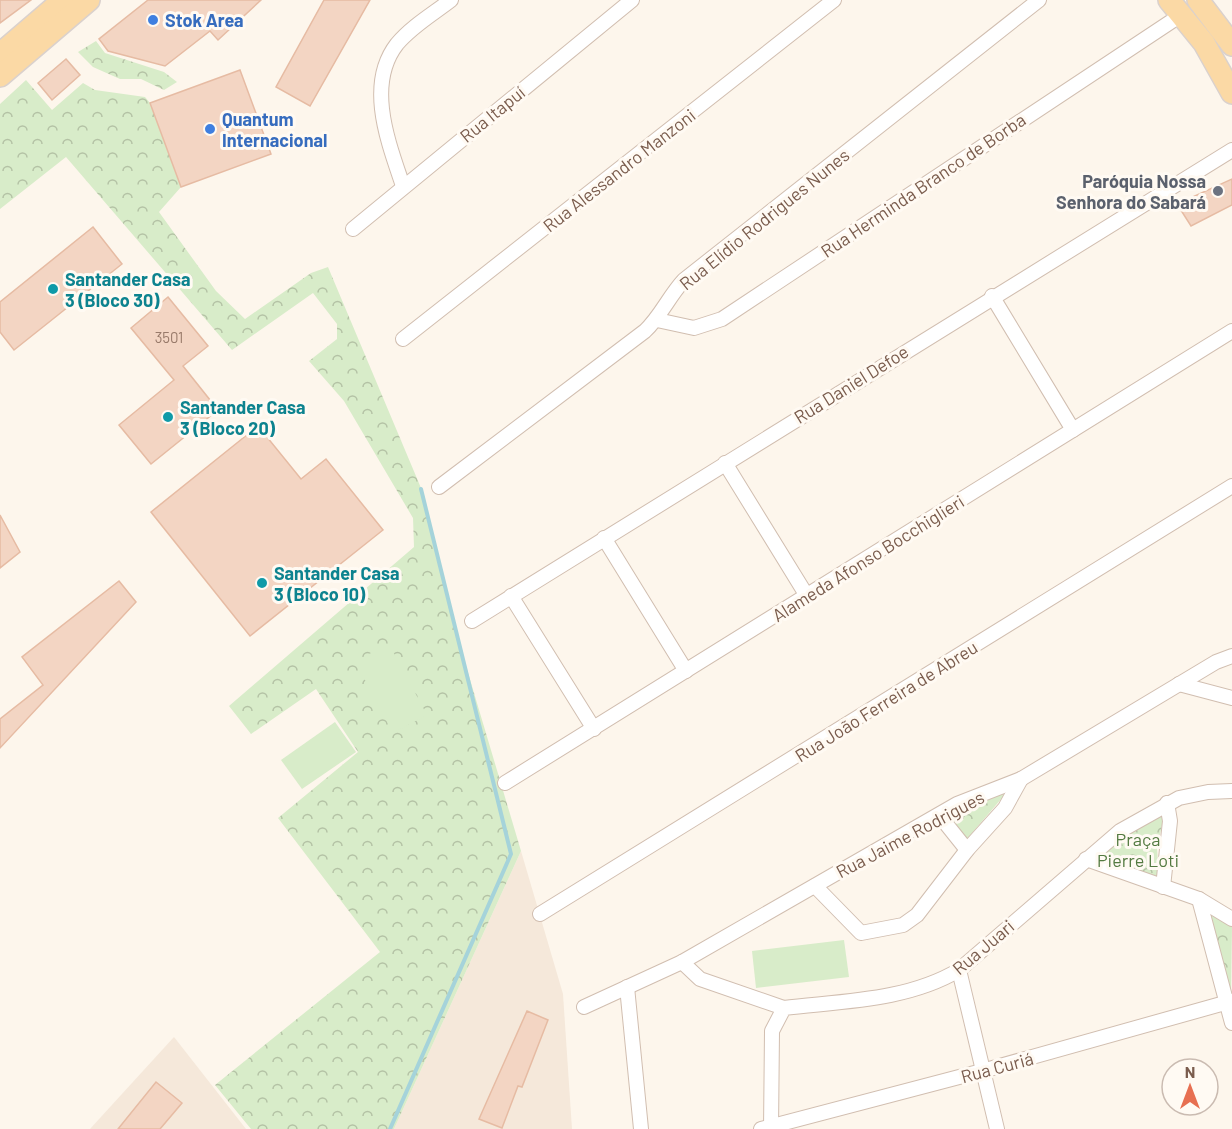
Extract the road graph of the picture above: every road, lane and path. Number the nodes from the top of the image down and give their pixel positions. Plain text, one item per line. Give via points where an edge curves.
1 (63, 0) edge
2 (89, 0) edge
3 (451, 0) edge
4 (632, 0) edge
5 (834, 0) edge
6 (1039, 0) edge
7 (1198, 0) edge
8 (439, 6) edge
9 (1175, 8) edge
10 (1232, 45) edge
11 (0, 54) edge
12 (0, 76) edge
13 (1232, 93) edge
14 (1232, 150) edge
15 (403, 186) junction
16 (353, 229) dead end
17 (992, 296) junction
18 (657, 320) junction
19 (1232, 331) edge
20 (403, 339) dead end
21 (1073, 430) junction
22 (725, 463) junction
23 (1232, 486) edge
24 (439, 487) dead end
25 (604, 538) junction
26 (511, 596) junction
27 (807, 596) junction
28 (472, 621) dead end
29 (1232, 656) edge
30 (686, 671) junction
31 (1179, 684) junction
32 (1232, 698) edge
33 (594, 729) junction
34 (1021, 779) junction
35 (505, 783) dead end
36 (1232, 791) edge
37 (1167, 803) junction
38 (939, 815) junction
39 (967, 850) junction
40 (1086, 859) junction
41 (815, 886) junction
42 (1163, 887) junction
43 (1199, 899) junction
44 (540, 914) dead end
45 (1232, 919) edge
46 (682, 962) junction
47 (958, 970) junction
48 (627, 987) junction
49 (1229, 1002) edge
50 (584, 1007) dead end
51 (784, 1008) junction
52 (1232, 1023) edge
53 (982, 1071) junction
54 (641, 1129) edge
55 (768, 1129) edge
56 (997, 1129) edge

1 - 11 main road
2 - 12 main road
3 - 8 street
4 - 15 street, Rua Itapuí
5 - 20 street, Rua Alessandro Manzoni
6 - 18 street, Rua Elídio Rodrigues Nunes via 684,280
7 - 10 main road
8 - 15 street via 396,45 383,82 384,131
9 - 13 main road via 1204,43
9 - 18 street, Rua Herminda Branco de Borba via 722,319 694,328
14 - 17 street, Rua Daniel Defoe
15 - 16 street, Rua Itapuí
17 - 21 street
17 - 22 street, Rua Daniel Defoe
18 - 24 street, Rua Elídio Rodrigues Nunes
19 - 21 street, Alameda Afonso Bocchiglieri
21 - 27 street, Alameda Afonso Bocchiglieri
22 - 25 street, Rua Daniel Defoe
22 - 27 street
23 - 44 street, Rua João Ferreira de Abreu
25 - 26 street, Rua Daniel Defoe
25 - 30 street
26 - 28 street, Rua Daniel Defoe
26 - 33 street
27 - 30 street, Alameda Afonso Bocchiglieri
29 - 31 street, Rua Jaime Rodrigues
30 - 33 street, Alameda Afonso Bocchiglieri
31 - 32 street
31 - 34 street, Rua Jaime Rodrigues
33 - 35 street, Alameda Afonso Bocchiglieri
34 - 38 street, Rua Jaime Rodrigues
34 - 39 street via 1012,798
36 - 37 street, Rua Juari via 1209,792
37 - 40 street, Rua Juari via 1120,831
37 - 42 street via 1170,821
38 - 39 street
38 - 41 street, Rua Jaime Rodrigues
39 - 41 street via 917,915 903,925 861,933
40 - 42 street
40 - 47 street, Rua Juari
41 - 46 street, Rua Jaime Rodrigues
42 - 43 street
43 - 45 street
43 - 49 street
46 - 48 street, Rua Jaime Rodrigues
46 - 51 street via 700,979
47 - 51 street, Rua Juari via 919,988
47 - 53 street
48 - 50 street, Rua Jaime Rodrigues
48 - 54 street
49 - 52 street
49 - 53 street, Rua Curiá
51 - 55 street via 772,1031
53 - 55 street, Rua Curiá
53 - 56 street

